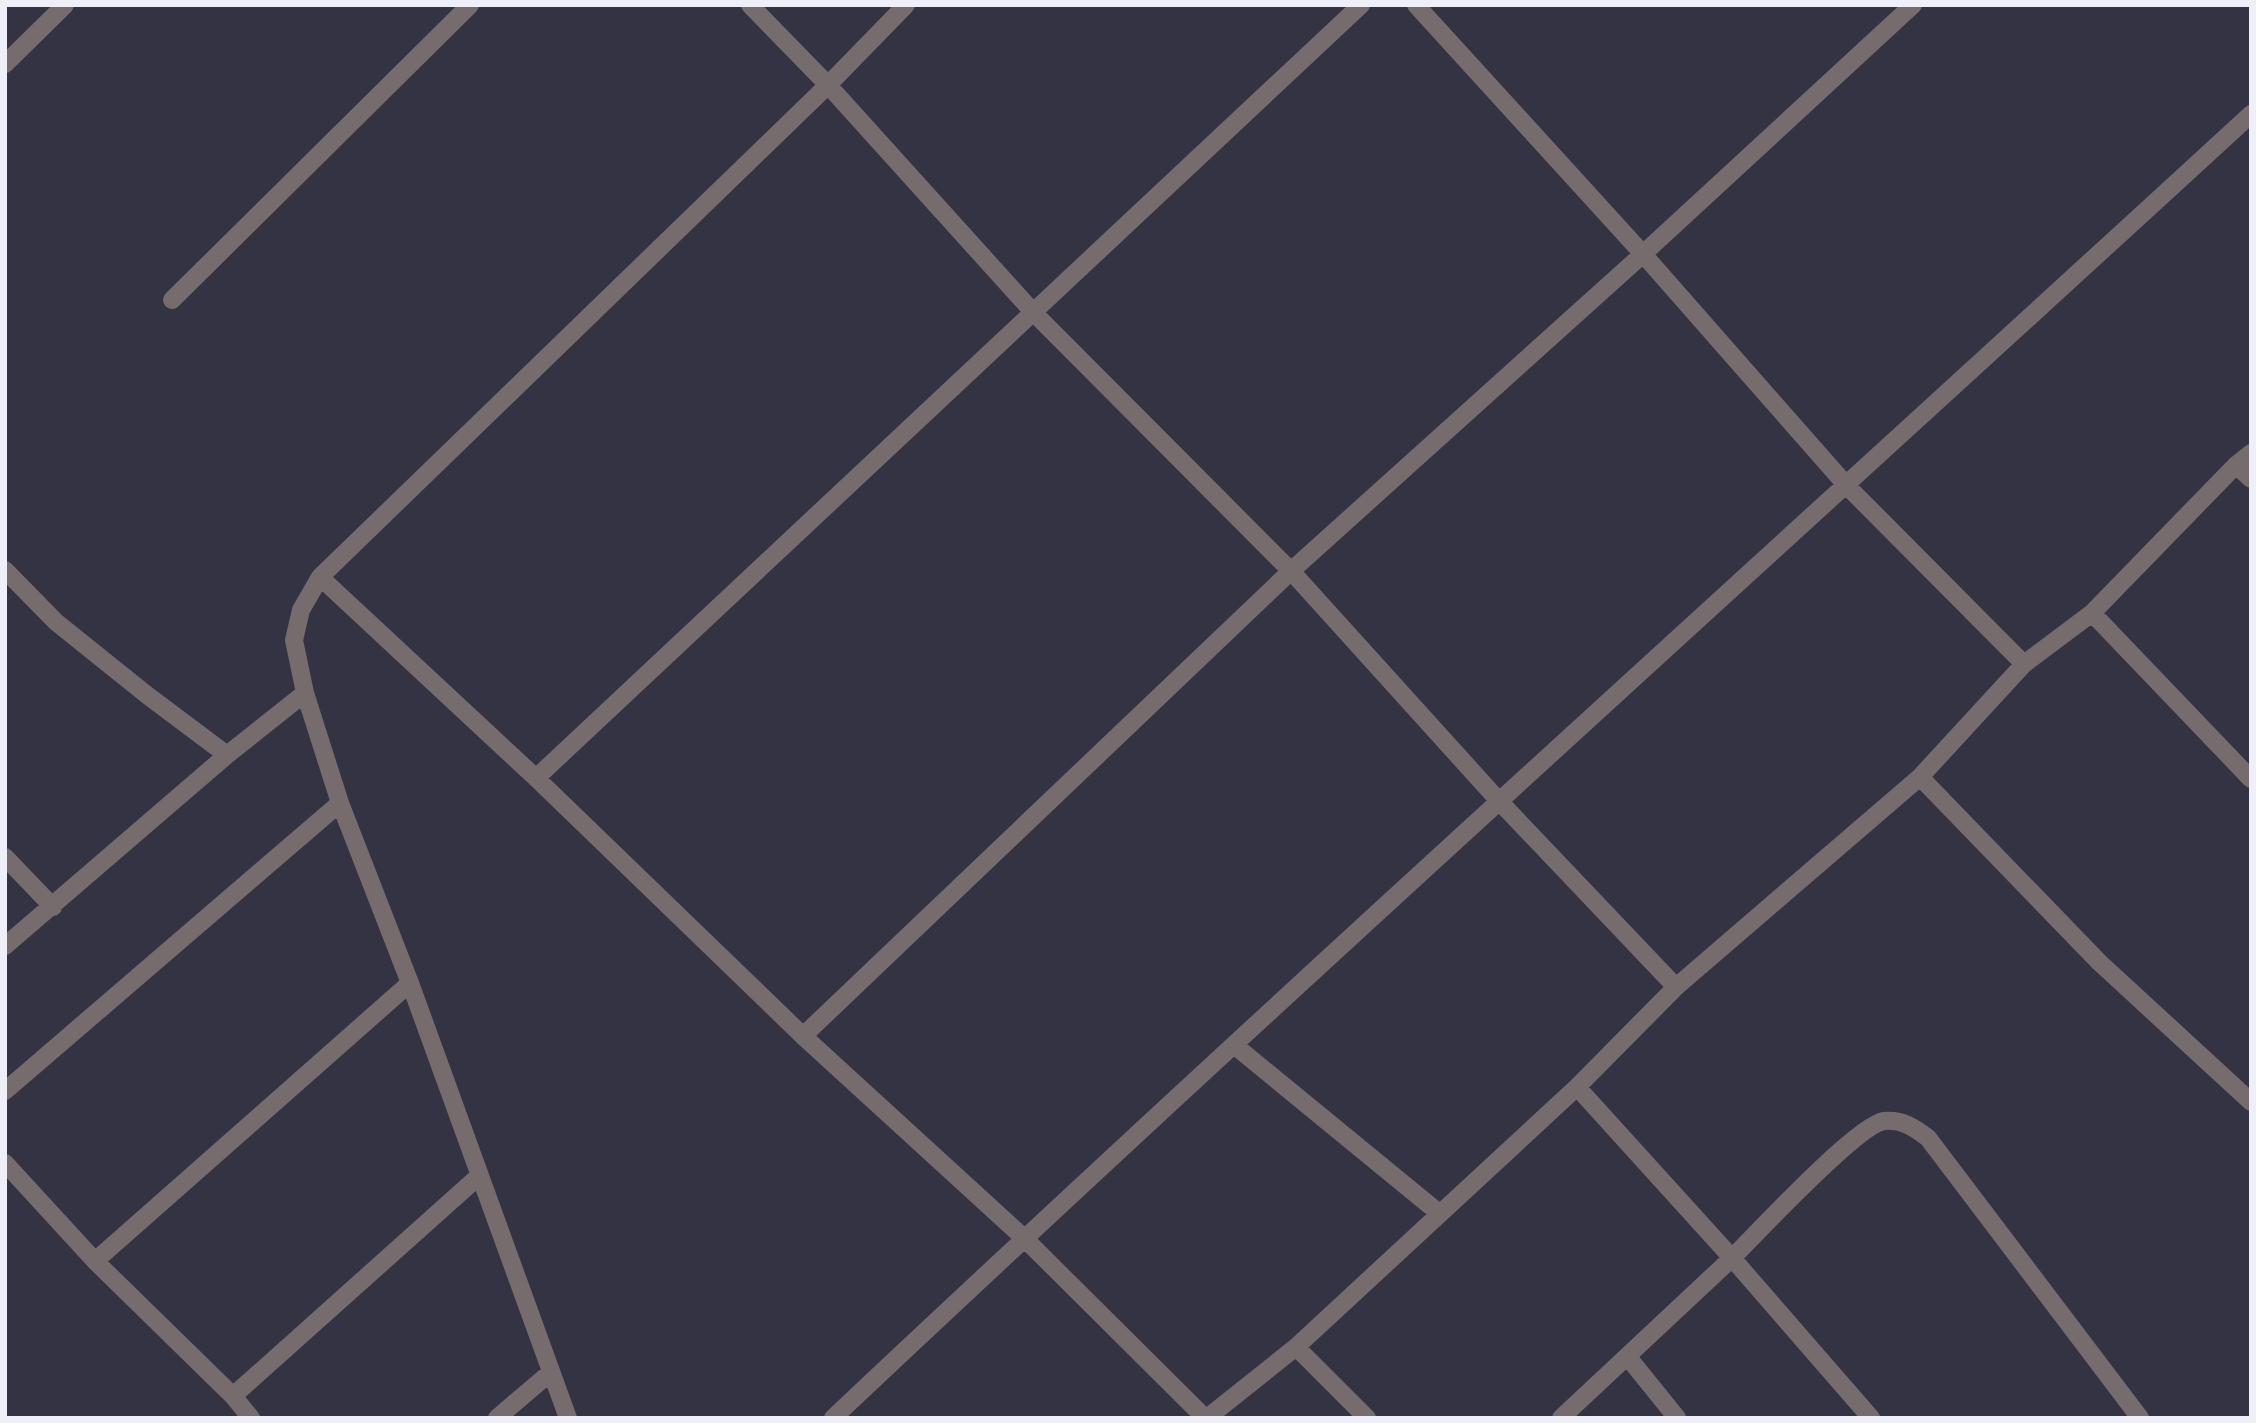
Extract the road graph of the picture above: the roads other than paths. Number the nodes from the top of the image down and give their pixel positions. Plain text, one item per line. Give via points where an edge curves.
1 (65, 5) edge
2 (470, 5) edge
3 (750, 5) edge
4 (906, 5) edge
5 (1361, 5) edge
6 (1416, 5) edge
7 (1913, 5) edge
8 (5, 64) edge
9 (828, 85) junction
10 (2251, 114) edge
11 (1643, 254) junction
12 (172, 300) dead end
13 (1033, 312) junction
14 (2251, 453) edge
15 (2236, 465) junction
16 (2251, 479) edge
17 (1847, 486) junction
18 (5, 570) edge
19 (1291, 571) junction
20 (320, 577) junction
21 (2092, 613) junction
22 (2024, 664) junction
23 (305, 693) junction
24 (227, 755) junction
25 (1920, 777) junction
26 (536, 778) junction
27 (2251, 779) edge
28 (1499, 801) junction
29 (340, 803) junction
30 (5, 857) edge
31 (53, 907) junction
32 (5, 946) edge
33 (410, 983) junction
34 (1676, 987) junction
35 (803, 1036) junction
36 (1234, 1045) junction
37 (1577, 1087) junction
38 (5, 1091) edge
39 (2251, 1101) edge
40 (5, 1163) edge
41 (479, 1176) junction
42 (1439, 1213) junction
43 (1024, 1238) junction
44 (1732, 1258) junction
45 (96, 1261) junction
46 (1296, 1347) junction
47 (1627, 1356) junction
48 (551, 1371) junction
49 (233, 1396) junction
50 (251, 1418) edge
51 (497, 1418) edge
52 (568, 1418) edge
53 (833, 1418) edge
54 (1206, 1418) edge
55 (1367, 1418) edge
56 (1560, 1418) edge
57 (1677, 1418) edge
58 (1871, 1418) edge
59 (2140, 1418) edge

1 - 8 street
2 - 12 street
3 - 9 street
4 - 9 street
5 - 13 street
6 - 11 street
7 - 11 street
9 - 13 street
9 - 20 street
10 - 17 street
11 - 17 street
11 - 19 street
13 - 19 street
13 - 26 street
14 - 15 street
15 - 16 street
15 - 21 street
17 - 22 street
17 - 28 street
18 - 24 street via 56,622
19 - 28 street
19 - 35 street
20 - 23 street via 301,610 294,640
20 - 26 street
21 - 22 street
21 - 27 street
22 - 25 street
23 - 24 street
23 - 29 street
24 - 31 street
25 - 34 street
25 - 39 street via 2099,962
26 - 35 street
28 - 34 street
28 - 36 street
29 - 33 street
29 - 38 street
30 - 31 street
31 - 32 street
33 - 41 street
33 - 45 street
34 - 37 street
35 - 43 street
36 - 42 street
36 - 43 street
37 - 42 street
37 - 44 street
40 - 45 street
41 - 48 street
41 - 49 street
42 - 46 street
43 - 53 street
43 - 54 street
44 - 47 street
44 - 58 street
44 - 59 street via 1846,1144 1883,1121 1909,1124 1928,1138
45 - 49 street
46 - 54 street
46 - 55 street
47 - 56 street
47 - 57 street
48 - 51 street
48 - 52 street
49 - 50 street

